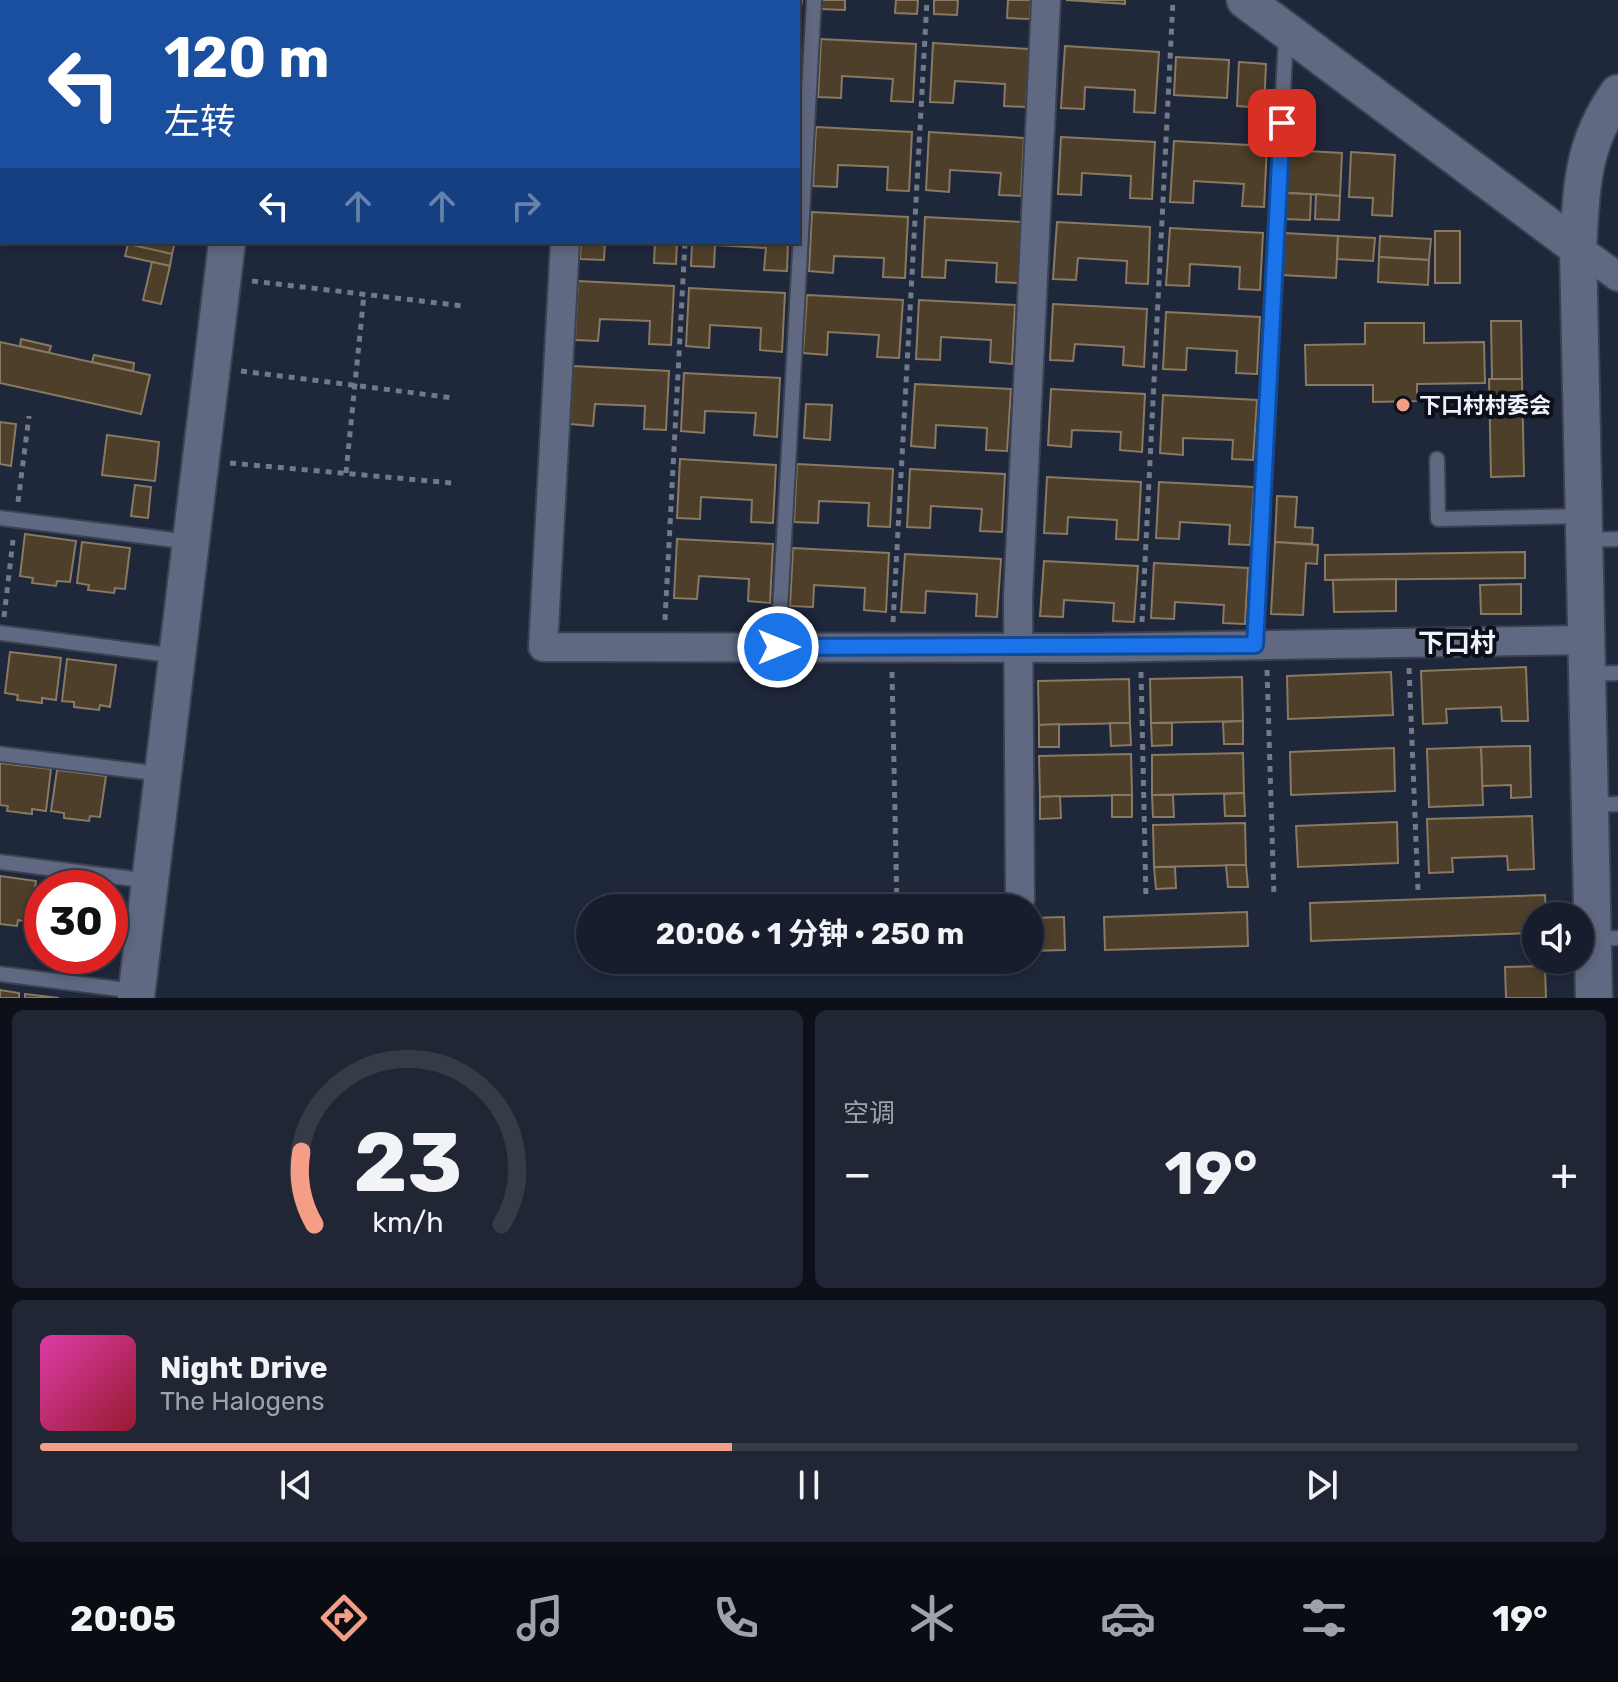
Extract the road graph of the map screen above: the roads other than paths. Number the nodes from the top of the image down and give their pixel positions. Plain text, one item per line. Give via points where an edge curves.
1 (814, 0) edge
2 (1046, 0) edge
3 (1245, 0) edge
4 (1286, 31) junction
5 (1618, 93) edge
6 (227, 244) edge
7 (565, 244) edge
8 (1578, 248) junction
9 (1618, 277) edge
10 (1437, 459) dead end
11 (0, 518) edge
12 (1595, 532) edge
13 (191, 542) junction
14 (0, 633) edge
15 (1260, 645) junction
16 (778, 647) junction
17 (1019, 648) junction
18 (177, 656) junction
19 (1597, 662) edge
20 (0, 754) edge
21 (163, 774) junction
22 (1604, 805) edge
23 (0, 862) edge
24 (150, 881) junction
25 (1020, 894) edge
26 (1605, 938) edge
27 (0, 974) edge
28 (136, 994) edge
29 (1594, 998) edge

1 - 16 lane
2 - 17 street
3 - 4 street
4 - 8 street
4 - 15 lane
5 - 8 street via 1601,117 1584,168
6 - 13 street
7 - 16 street via 543,647
8 - 9 street
8 - 12 street
10 - 12 lane via 1438,519
11 - 13 lane
12 - 19 street
13 - 18 street
14 - 18 lane
15 - 17 street
15 - 19 street via 1408,643
16 - 17 street
17 - 25 street
18 - 21 street
19 - 22 street
20 - 21 lane
21 - 24 street
22 - 26 street
23 - 24 lane
24 - 28 street
26 - 29 street
27 - 28 lane

